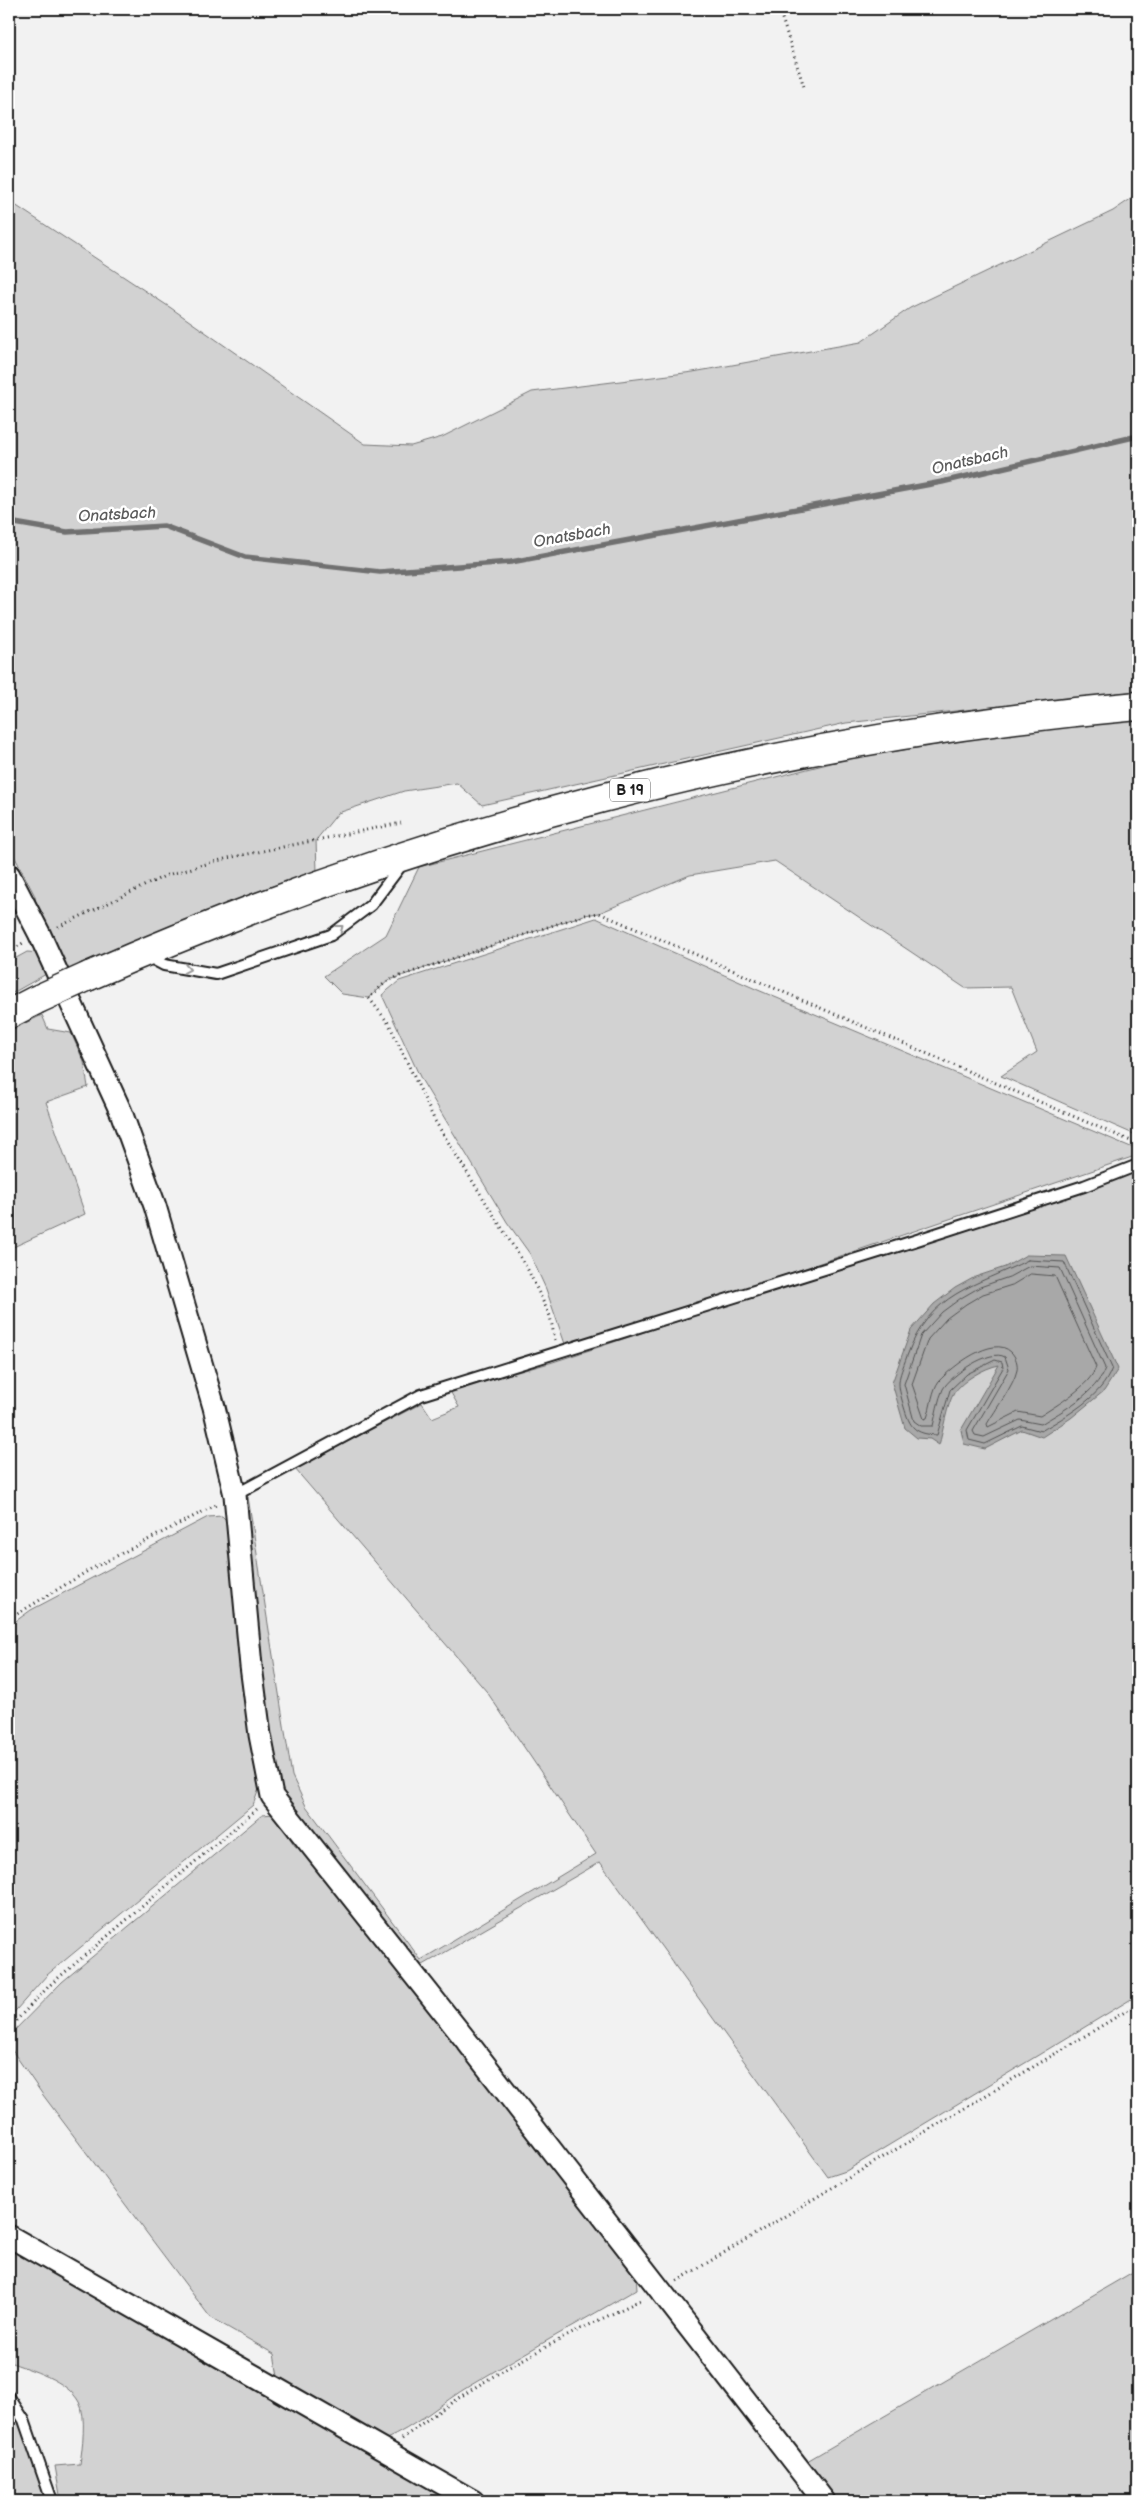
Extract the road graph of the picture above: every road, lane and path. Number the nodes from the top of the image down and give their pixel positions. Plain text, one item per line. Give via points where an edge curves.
1 (779, 9) edge
2 (805, 90) dead end
3 (1138, 706) edge
4 (401, 823) dead end
5 (410, 853) junction
6 (9, 875) edge
7 (39, 933) junction
8 (142, 953) junction
9 (9, 1014) edge
10 (1138, 1144) edge
11 (1138, 1165) edge
12 (557, 1353) junction
13 (235, 1495) junction
14 (9, 1619) edge
15 (272, 1796) junction
16 (1138, 2004) edge
17 (9, 2028) edge
18 (9, 2236) edge
19 (660, 2291) junction
20 (9, 2397) edge
21 (386, 2452) junction
22 (52, 2501) edge
23 (474, 2501) edge
24 (824, 2501) edge

1 - 2 path
3 - 5 main road, B 19 via 922,731 749,763 578,804
4 - 7 path via 228,858 167,875 67,924
5 - 8 main road, B 19 via 276,900
8 -> 5 lane via 164,965 216,974 332,935 371,905
6 - 7 street
7 - 13 street via 120,1112 155,1206 214,1407
8 - 9 main road, B 19, bridge
10 - 12 path via 599,913 584,915 388,980 369,998 389,1024 435,1121 528,1270 550,1316
11 - 12 lane via 1084,1186
12 - 13 lane via 421,1395
13 - 14 path via 91,1569
13 - 15 street via 253,1686
15 - 17 path via 50,1985
15 - 19 street
16 - 19 path
18 - 21 street
19 - 21 path via 551,2343 440,2409
19 - 24 street
20 - 22 lane via 24,2420
21 - 23 street

